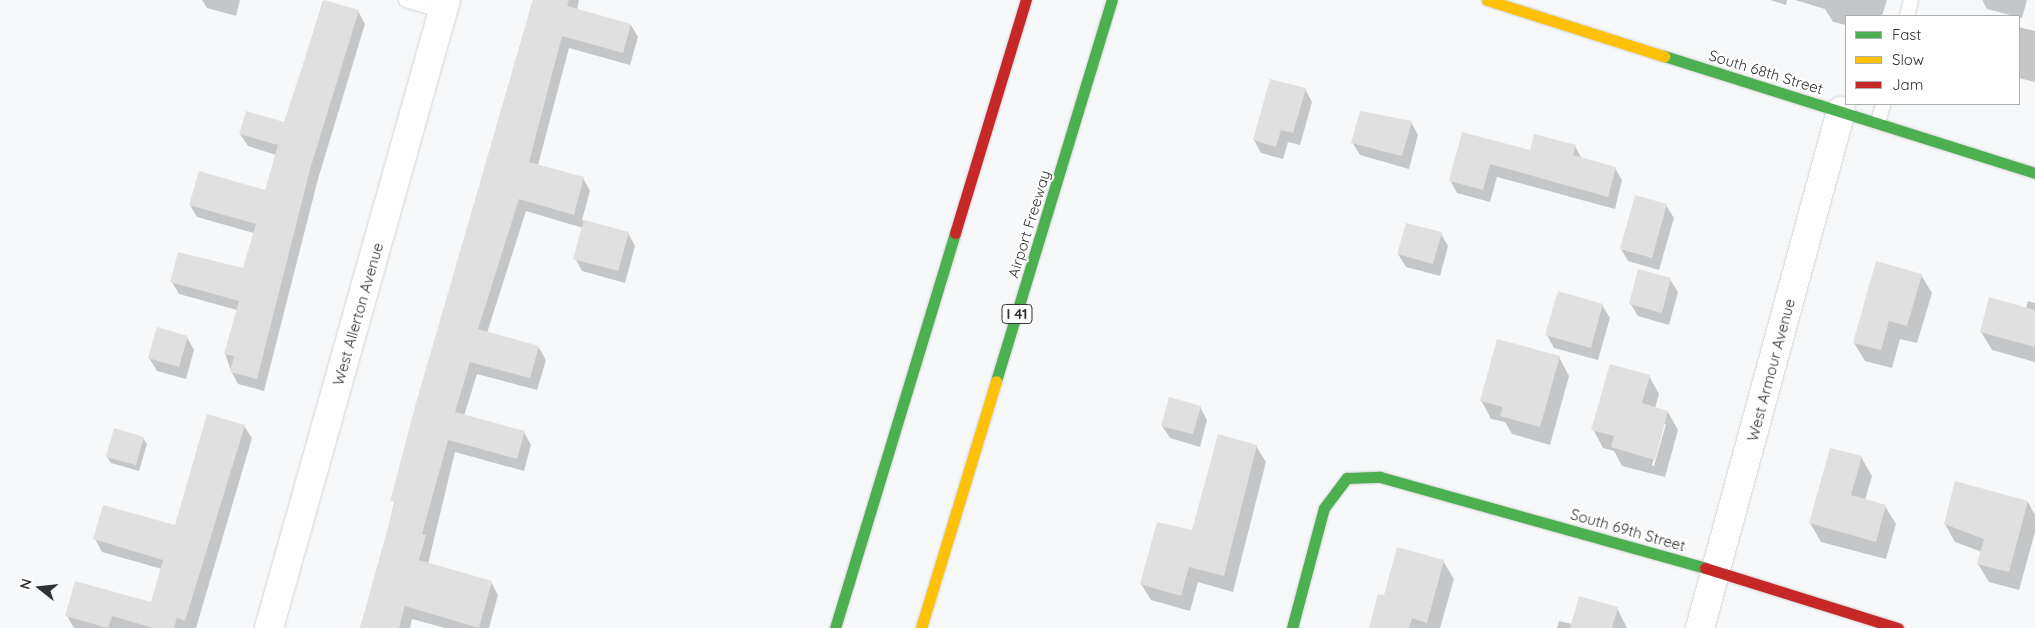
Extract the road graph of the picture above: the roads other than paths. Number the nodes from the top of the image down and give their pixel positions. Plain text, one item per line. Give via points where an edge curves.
1 (406, 0) edge
2 (1026, 0) edge
3 (1112, 0) edge
4 (1487, 0) edge
5 (1911, 0) edge
6 (445, 6) edge
7 (1907, 15) edge
8 (1883, 105) edge
9 (1841, 111) junction
10 (1878, 122) junction
11 (2035, 173) edge
12 (1717, 570) junction
13 (269, 628) edge
14 (834, 628) edge
15 (921, 628) edge
16 (1292, 628) edge
17 (1700, 628) edge
18 (1898, 628) edge

1 - 6 lane
2 - 14 main road
3 - 15 main road, Airport Freeway / I 41
4 - 9 main road, South 68th Street
5 - 7 lane
6 - 13 street, West Allerton Avenue
8 - 10 lane
9 - 10 main road, South 68th Street
9 - 12 street, West Armour Avenue
10 - 11 main road, South 68th Street
12 - 16 main road, South 69th Street via 1380,477 1347,478 1324,508
12 - 17 street, West Armour Avenue
12 - 18 main road, South 69th Street

